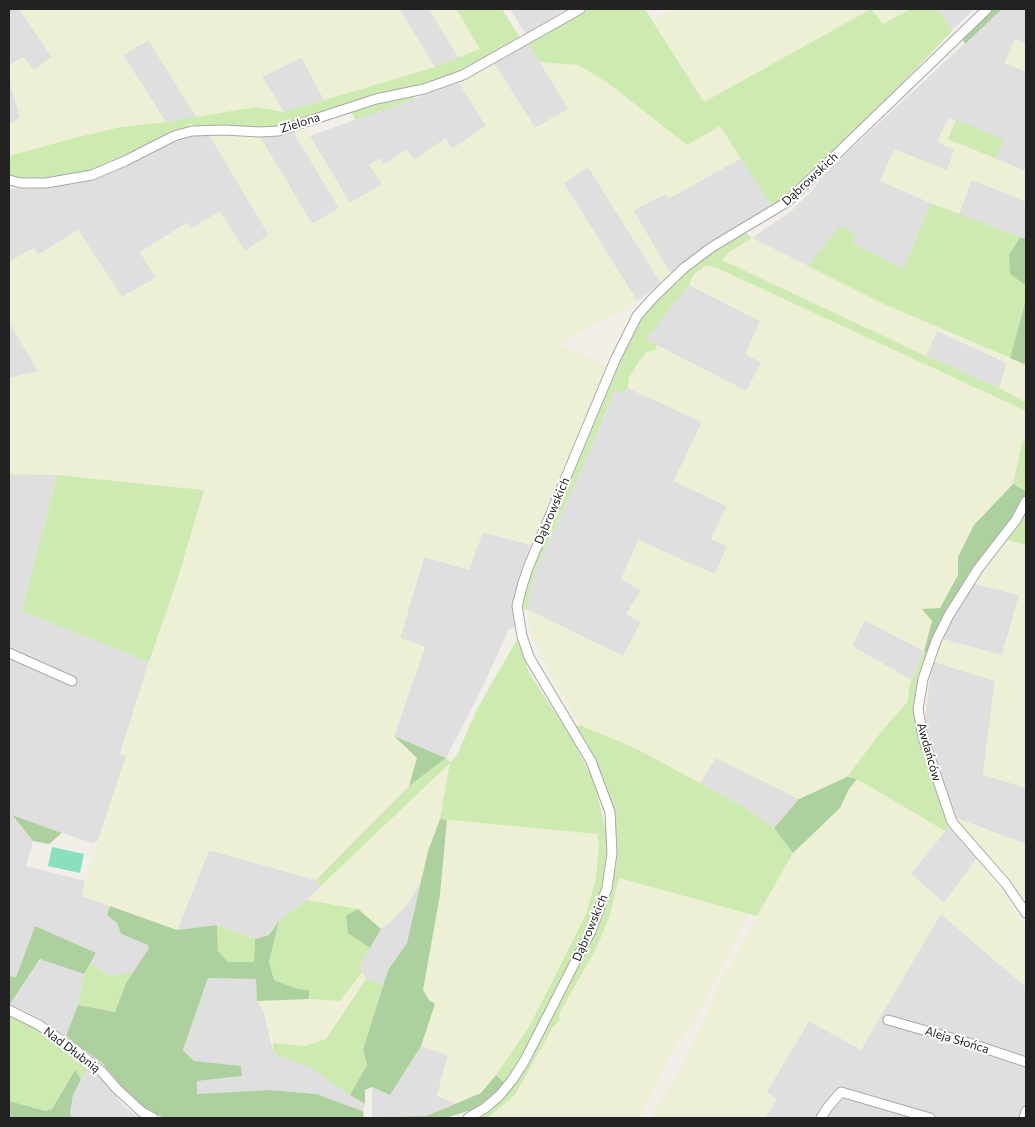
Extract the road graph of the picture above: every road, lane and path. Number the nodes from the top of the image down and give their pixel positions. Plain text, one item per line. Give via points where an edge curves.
1 (580, 9) edge
2 (987, 9) edge
3 (9, 180) edge
4 (1026, 501) edge
5 (9, 653) edge
6 (72, 681) dead end
7 (1026, 913) edge
8 (9, 1010) edge
9 (888, 1020) dead end
10 (1026, 1062) edge
11 (1026, 1111) edge
12 (153, 1118) edge
13 (468, 1118) edge
14 (821, 1118) edge
15 (930, 1118) edge
16 (1024, 1118) edge

1 - 3 street, Zielona via 463,75 424,89 376,99 278,131 192,131 174,136 92,175 46,183 21,184
2 - 13 street, Dąbrowskich via 787,202 712,247 678,274 637,316 615,360 528,568 517,606 529,657 591,761 610,812 612,853 607,888 592,931 514,1079 485,1108
4 - 7 street, Awdańców via 1016,520 978,569 936,641 923,680 918,709 923,737 952,822 1006,884
5 - 6 street
8 - 12 street, Nad Dłubnią via 39,1025 77,1051 142,1112
9 - 10 street, Aleja Słońca
11 - 16 street
14 - 15 street via 841,1092

